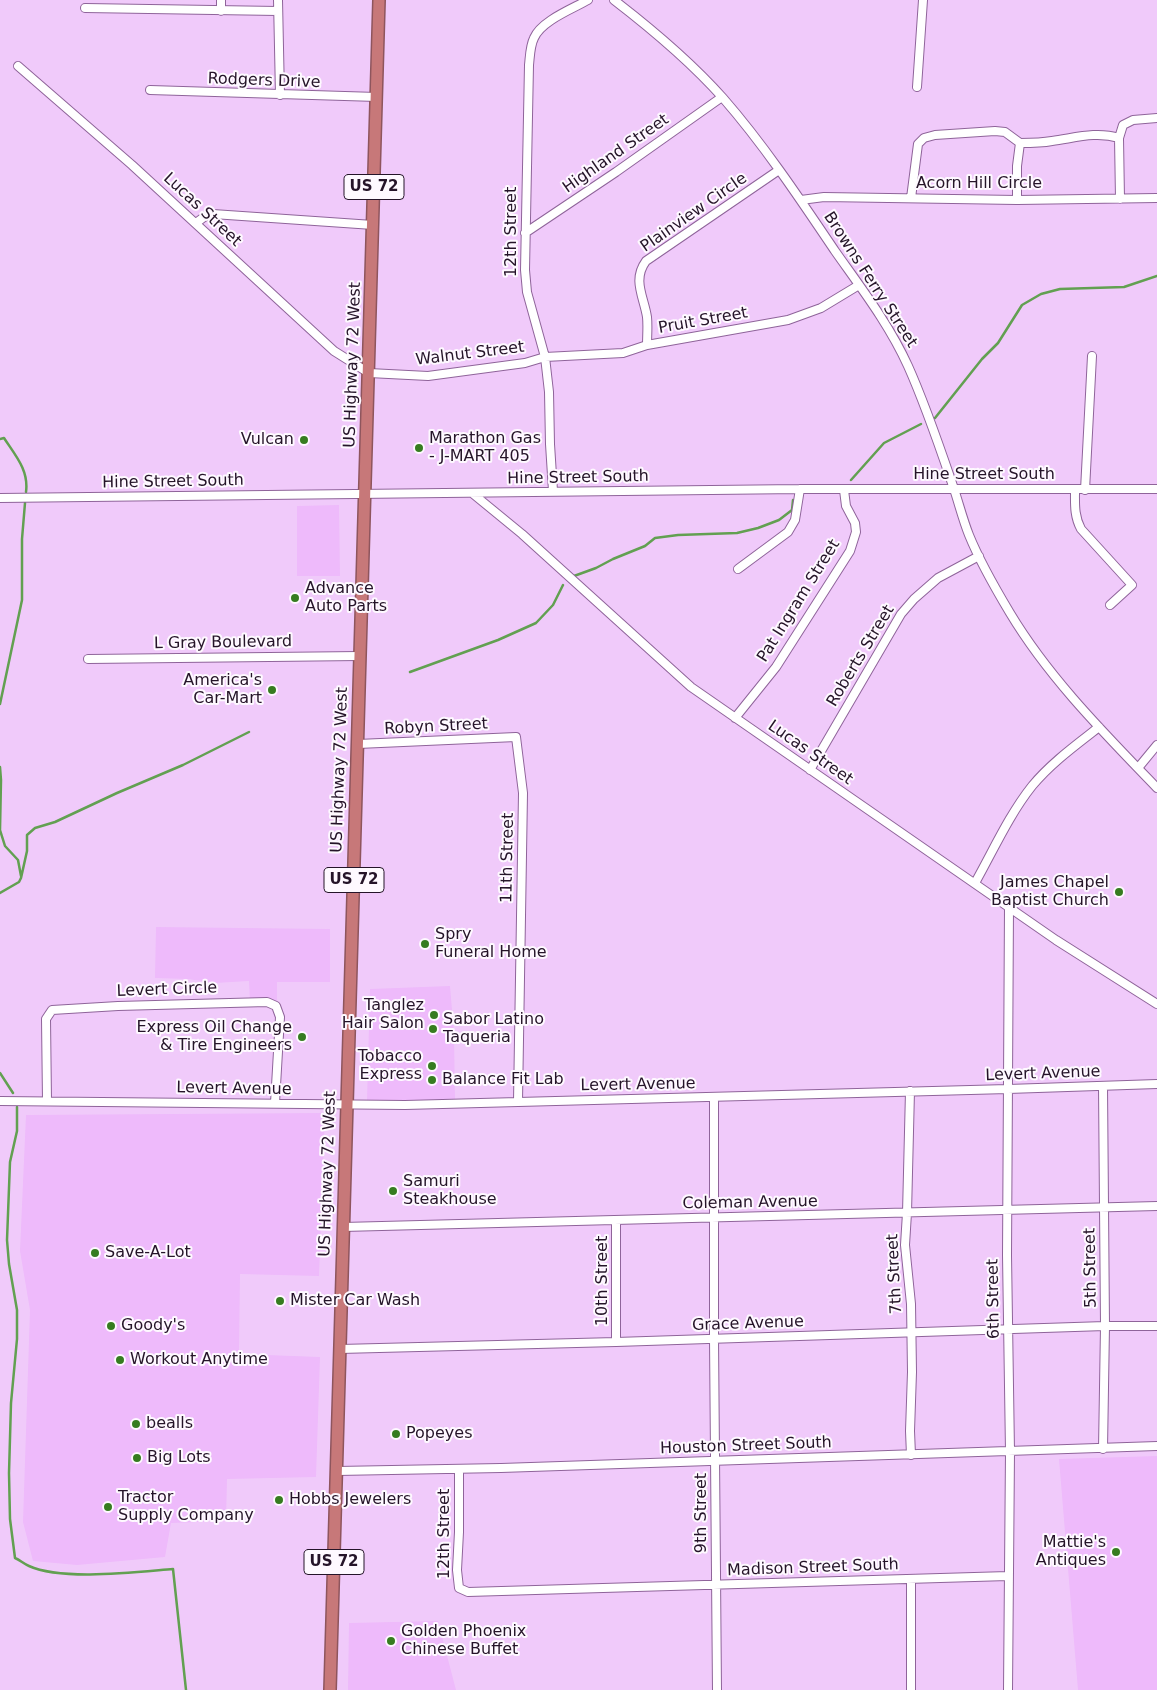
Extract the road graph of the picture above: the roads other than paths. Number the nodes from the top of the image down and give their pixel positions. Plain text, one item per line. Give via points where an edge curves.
1 (221, 0) edge
2 (278, 0) edge
3 (379, 0) edge
4 (588, 0) edge
5 (614, 0) edge
6 (922, 0) edge
7 (153, 4) edge
8 (85, 8) dead end
9 (221, 11) junction
10 (278, 11) junction
11 (18, 66) dead end
12 (918, 87) dead end
13 (150, 90) dead end
14 (280, 95) junction
15 (722, 97) junction
16 (377, 98) junction
17 (1157, 118) edge
18 (1119, 138) junction
19 (1020, 144) junction
20 (779, 170) junction
21 (911, 198) junction
22 (1120, 198) junction
23 (1157, 198) edge
24 (801, 200) junction
25 (1017, 200) junction
26 (196, 223) junction
27 (373, 225) junction
28 (525, 233) junction
29 (859, 284) junction
30 (646, 345) junction
31 (1092, 356) dead end
32 (544, 357) junction
33 (369, 373) junction
34 (800, 489) junction
35 (954, 489) junction
36 (1157, 489) edge
37 (844, 490) junction
38 (1075, 490) junction
39 (1085, 490) junction
40 (553, 491) junction
41 (365, 493) junction
42 (472, 493) junction
43 (0, 498) edge
44 (978, 556) junction
45 (738, 569) dead end
46 (1110, 605) dead end
47 (360, 656) junction
48 (88, 659) dead end
49 (735, 718) junction
50 (1099, 727) junction
51 (516, 737) joint
52 (358, 744) junction
53 (1157, 745) edge
54 (1138, 768) junction
55 (810, 770) junction
56 (1157, 788) edge
57 (975, 883) junction
58 (1009, 907) junction
59 (1157, 1004) edge
60 (1157, 1084) edge
61 (1103, 1086) junction
62 (1008, 1089) junction
63 (910, 1091) junction
64 (714, 1097) junction
65 (0, 1101) edge
66 (47, 1101) junction
67 (518, 1101) junction
68 (275, 1103) junction
69 (346, 1104) junction
70 (1157, 1206) edge
71 (1104, 1207) junction
72 (1008, 1210) junction
73 (907, 1213) junction
74 (715, 1218) junction
75 (616, 1220) junction
76 (343, 1227) junction
77 (1105, 1326) junction
78 (1157, 1326) edge
79 (1008, 1329) junction
80 (912, 1333) junction
81 (714, 1339) junction
82 (616, 1342) junction
83 (340, 1349) junction
84 (1157, 1446) edge
85 (1103, 1449) junction
86 (1010, 1452) junction
87 (911, 1455) junction
88 (715, 1460) junction
89 (459, 1469) junction
90 (336, 1471) junction
91 (1008, 1576) junction
92 (911, 1579) junction
93 (716, 1585) junction
94 (468, 1592) joint
95 (330, 1690) edge
96 (717, 1690) edge
97 (911, 1690) edge
98 (1008, 1690) edge

1 - 9 street
2 - 10 street
3 - 16 highway, US Highway 72 West / US 72
4 - 28 street, 12th Street via 540,27 531,45
5 - 15 street, Browns Ferry Street via 687,60
6 - 12 street
7 - 8 street
7 - 9 street
9 - 10 street
10 - 14 street
11 - 26 street, Lucas Street
13 - 14 street, Rodgers Drive
14 - 16 street, Rodgers Drive
15 - 20 street, Browns Ferry Street
15 - 28 street, Highland Street
16 - 27 highway, US Highway 72 West / US 72
17 - 18 street via 1133,120 1123,125
18 - 19 street via 1107,134 1090,135
18 - 22 street
19 - 21 street via 1005,132 996,131 924,138 918,144
19 - 25 street
20 - 24 street, Browns Ferry Street
20 - 30 street, Plainview Circle via 640,269 638,279 647,318
21 - 24 street, Acorn Hill Circle
21 - 25 street, Acorn Hill Circle
22 - 23 street, Acorn Hill Circle
22 - 25 street, Acorn Hill Circle
24 - 29 street, Browns Ferry Street
26 - 27 street via 213,214
26 - 33 street, Lucas Street via 334,351
27 - 33 highway, US Highway 72 West / US 72
28 - 32 street, 12th Street via 527,292
29 - 30 street, Pruit Street via 821,308 788,320
29 - 35 street, Browns Ferry Street via 889,329 907,364
30 - 32 street, Pruit Street via 623,352
31 - 39 street
32 - 33 street, Walnut Street via 525,363 428,376
32 - 40 street, 12th Street via 549,392
33 - 41 highway, US Highway 72 West / US 72
34 - 37 street, Hine Street South
34 - 40 street, Hine Street South
34 - 45 street via 795,520 788,532
35 - 37 street, Hine Street South
35 - 38 street, Hine Street South
35 - 44 street, Browns Ferry Street
36 - 39 street, Hine Street South
37 - 49 street, Pat Ingram Street via 856,532 850,551 776,667
38 - 39 street, Hine Street South
38 - 46 street via 1074,511 1081,529 1132,585
40 - 42 street, Hine Street South
41 - 42 street, Hine Street South
41 - 43 street, Hine Street South
41 - 47 highway, US Highway 72 West / US 72
42 - 49 street, Lucas Street via 522,534 674,673
44 - 50 street, Browns Ferry Street via 1032,647
44 - 55 street, Roberts Street via 938,578 901,614
47 - 48 street, L Gray Boulevard
47 - 52 highway, US Highway 72 West / US 72
49 - 55 street, Lucas Street
50 - 54 street, Browns Ferry Street
50 - 57 street via 1062,756 1021,800
51 - 52 street, Robyn Street
51 - 67 street, 11th Street via 523,793
52 - 69 highway, US Highway 72 West / US 72
53 - 54 street
54 - 56 street, Browns Ferry Street
55 - 57 street, Lucas Street
57 - 58 street, Lucas Street
58 - 59 street, Lucas Street
58 - 62 street, 6th Street
60 - 61 street, Levert Avenue
61 - 62 street, Levert Avenue
61 - 71 street, 5th Street
62 - 63 street, Levert Avenue
62 - 72 street, 6th Street
63 - 64 street, Levert Avenue
63 - 73 street, 7th Street
64 - 67 street, Levert Avenue
64 - 74 street, 9th Street
65 - 66 street, Levert Avenue
66 - 68 street, Levert Avenue
66 - 68 street, Levert Circle via 46,1019 52,1010 267,1002 276,1006 280,1017
67 - 69 street, Levert Avenue
68 - 69 street, Levert Avenue
69 - 76 highway, US Highway 72 West / US 72
70 - 71 street, Coleman Avenue
71 - 72 street, Coleman Avenue
71 - 77 street, 5th Street
72 - 73 street, Coleman Avenue
72 - 79 street, 6th Street
73 - 74 street, Coleman Avenue
73 - 80 street, 7th Street via 905,1245
74 - 75 street, Coleman Avenue
74 - 81 street, 9th Street
75 - 76 street, Coleman Avenue
75 - 82 street, 10th Street
76 - 83 highway, US Highway 72 West / US 72
77 - 78 street, Grace Avenue
77 - 79 street, Grace Avenue
77 - 85 street, 5th Street
79 - 80 street, Grace Avenue
79 - 86 street, 6th Street
80 - 81 street, Grace Avenue
80 - 87 street, 7th Street
81 - 82 street, Grace Avenue
81 - 88 street, 9th Street
82 - 83 street, Grace Avenue
83 - 90 highway, US Highway 72 West / US 72
84 - 85 street, Houston Street South
85 - 86 street, Houston Street South
86 - 87 street, Houston Street South
86 - 91 street, 6th Street
87 - 88 street, Houston Street South
88 - 89 street, Houston Street South
88 - 93 street, 9th Street
89 - 90 street, Houston Street South
89 - 94 street, 12th Street via 457,1570 459,1588
90 - 95 highway, US Highway 72 West / US 72
91 - 92 street, Madison Street South
91 - 98 street, 6th Street
92 - 93 street, Madison Street South
92 - 97 street
93 - 94 street, Madison Street South
93 - 96 street, 9th Street

